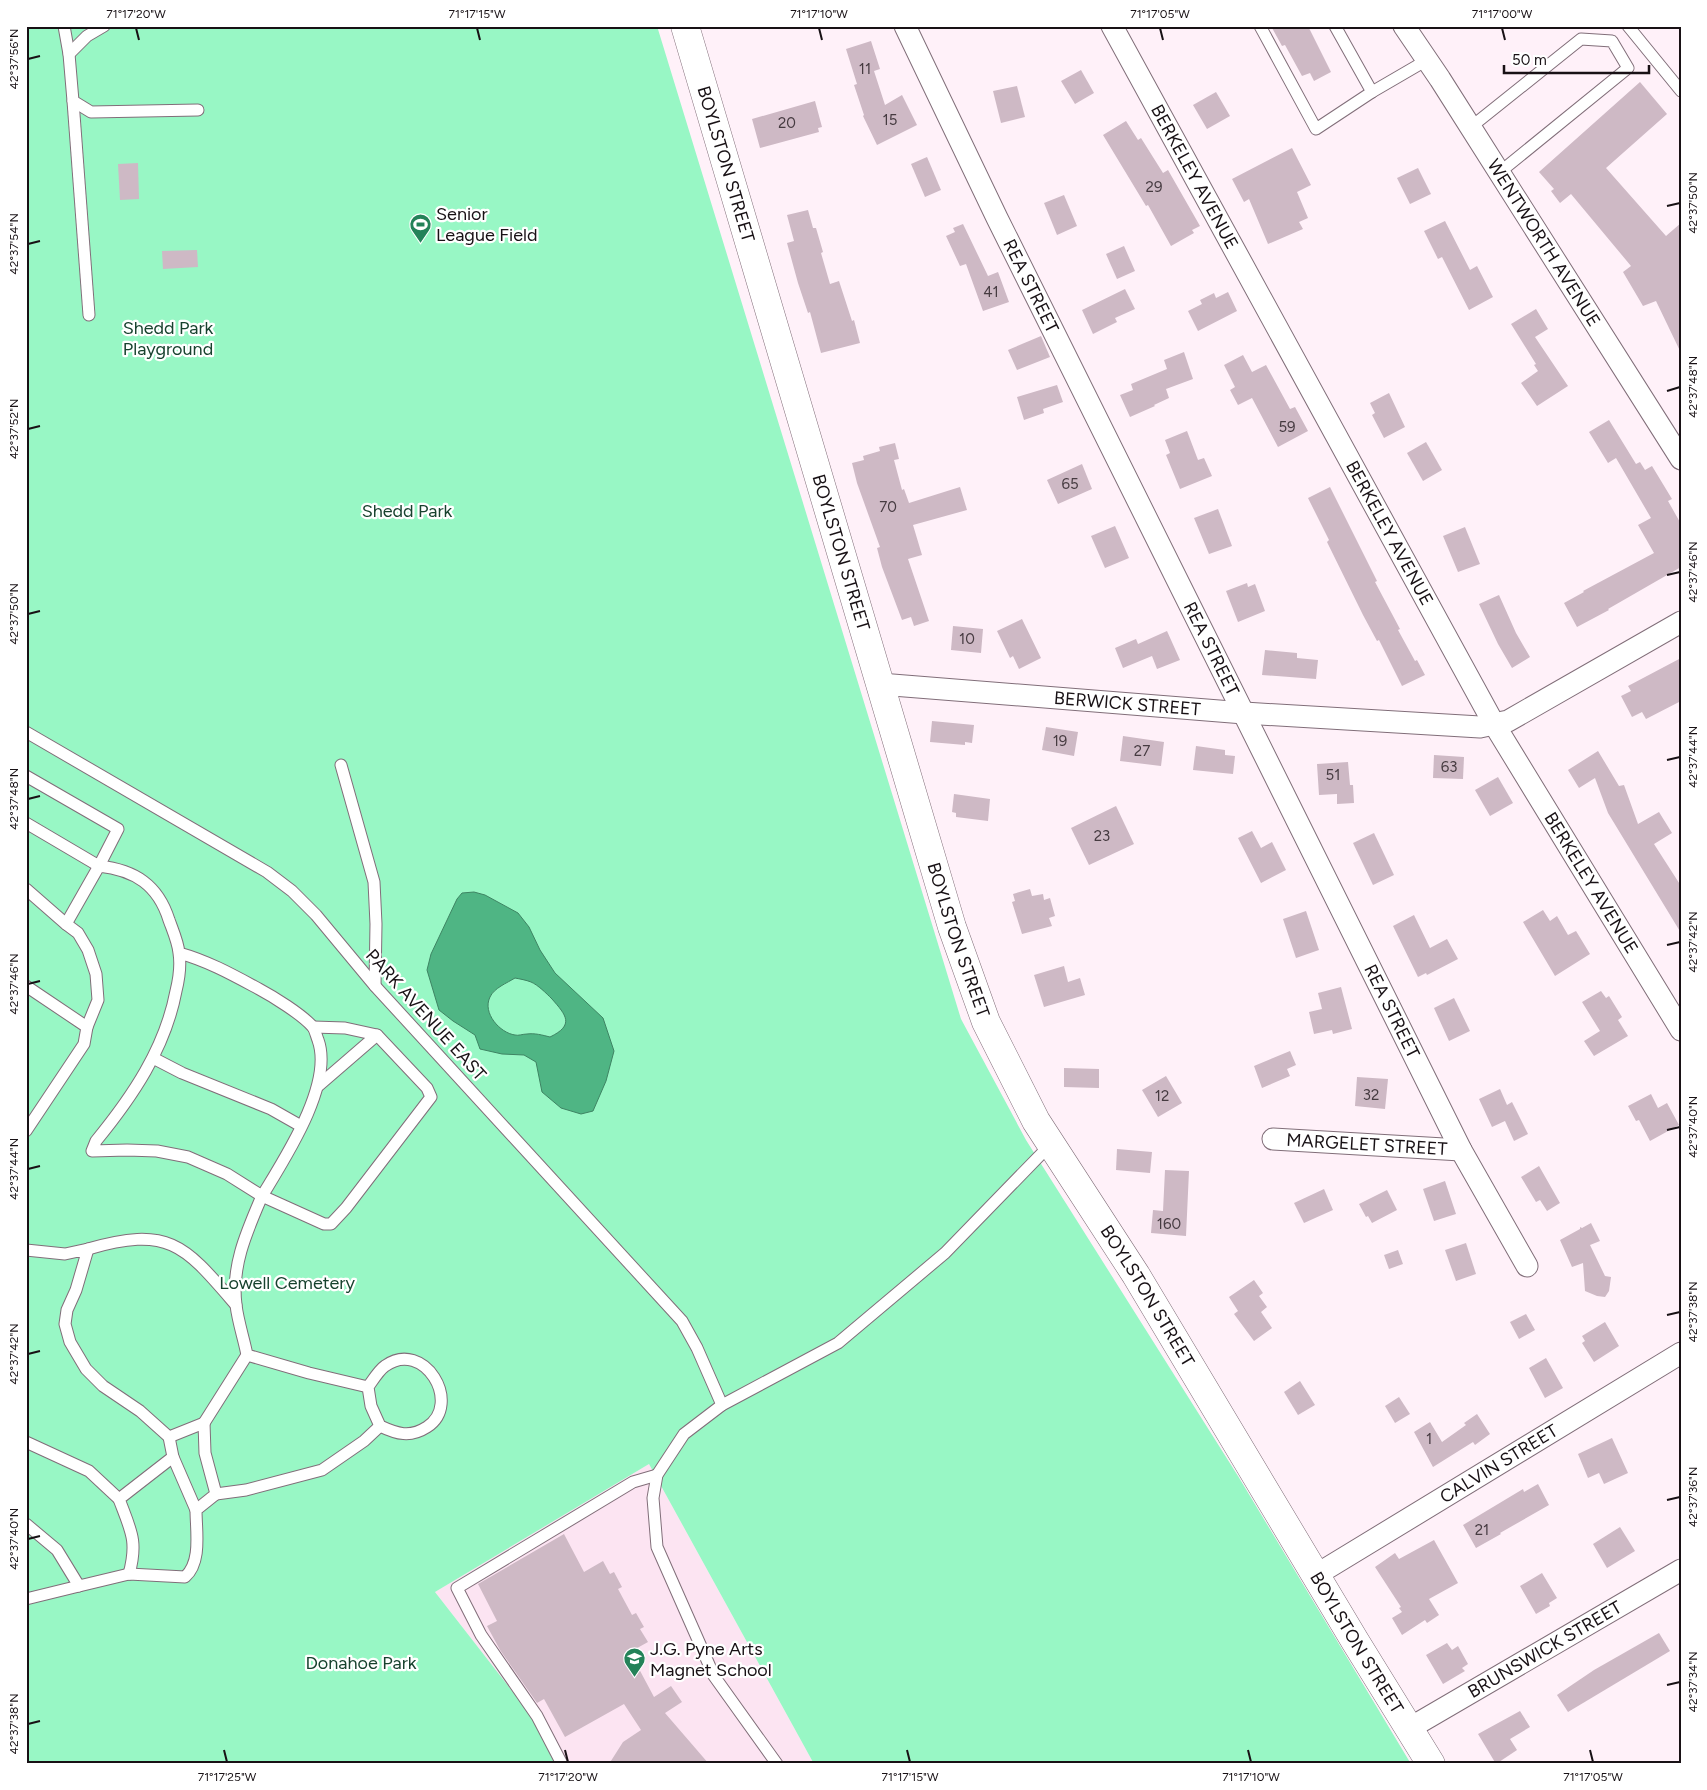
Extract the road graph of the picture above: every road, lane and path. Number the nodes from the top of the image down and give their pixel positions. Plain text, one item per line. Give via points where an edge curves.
1 (64, 26) edge
2 (104, 26) edge
3 (685, 26) edge
4 (905, 26) edge
5 (1112, 26) edge
6 (1260, 26) edge
7 (1335, 26) edge
8 (1404, 26) edge
9 (1628, 26) edge
10 (69, 54) junction
11 (1427, 60) junction
12 (1681, 91) edge
13 (1372, 92) junction
14 (73, 101) junction
15 (198, 110) dead end
16 (1471, 127) junction
17 (1500, 172) junction
18 (89, 315) dead end
19 (1681, 459) edge
20 (1681, 622) edge
21 (880, 684) junction
22 (1244, 713) junction
23 (1494, 724) junction
24 (26, 732) edge
25 (341, 765) dead end
26 (26, 776) edge
27 (26, 823) edge
28 (99, 866) junction
29 (26, 889) edge
30 (66, 924) junction
31 (179, 953) junction
32 (26, 986) edge
33 (375, 986) junction
34 (87, 1027) junction
35 (314, 1027) junction
36 (1681, 1030) edge
37 (377, 1036) junction
38 (153, 1058) junction
39 (318, 1086) junction
40 (301, 1126) junction
41 (26, 1131) edge
42 (1273, 1139) dead end
43 (1051, 1144) junction
44 (1461, 1150) junction
45 (262, 1196) junction
46 (88, 1249) junction
47 (26, 1250) edge
48 (1527, 1266) dead end
49 (236, 1305) junction
50 (1681, 1353) edge
51 (248, 1355) junction
52 (368, 1387) junction
53 (722, 1405) junction
54 (204, 1423) junction
55 (380, 1426) junction
56 (169, 1437) junction
57 (26, 1442) edge
58 (173, 1457) junction
59 (656, 1475) junction
60 (216, 1494) junction
61 (119, 1500) junction
62 (196, 1510) junction
63 (26, 1524) edge
64 (1681, 1570) edge
65 (129, 1574) junction
66 (1316, 1576) junction
67 (80, 1586) junction
68 (26, 1600) edge
69 (1420, 1749) edge
70 (562, 1764) edge
71 (777, 1764) edge

1 - 10 lane
2 - 10 lane via 86,36
3 - 21 main road, BOYLSTON STREET
4 - 22 street, REA STREET
5 - 23 street, BERKELEY AVENUE
6 - 13 lane via 1316,129
7 - 13 lane
8 - 11 street, WENTWORTH AVENUE
9 - 12 lane
10 - 14 lane
11 - 13 lane
11 - 16 street, WENTWORTH AVENUE
14 - 15 lane via 91,112
14 - 18 lane
16 - 17 street, WENTWORTH AVENUE
16 - 17 lane via 1581,39 1612,41 1628,68
17 - 19 street, WENTWORTH AVENUE
20 - 23 street via 1508,721
21 - 22 street, BERWICK STREET
21 - 43 main road, BOYLSTON STREET via 952,927 986,1022
22 - 23 street, BERWICK STREET via 1480,727
22 - 44 street, REA STREET
23 - 36 street, BERKELEY AVENUE
24 - 33 lane, PARK AVENUE EAST via 267,872 292,890
25 - 33 lane via 374,882
26 - 28 lane via 118,829
27 - 28 lane
28 - 30 lane
28 - 31 lane via 130,874 157,893
29 - 30 lane
30 - 34 lane via 78,933 96,974 98,1000
31 - 35 lane via 202,960 273,997
31 - 38 lane via 179,976 172,1016
32 - 34 lane
33 - 53 lane, PARK AVENUE EAST via 682,1321
34 - 41 lane via 84,1044
35 - 37 lane via 345,1028
35 - 39 lane via 322,1050
37 - 39 lane
37 - 45 lane via 432,1097 331,1224 324,1224
38 - 40 lane via 271,1109
38 - 45 lane via 92,1151 157,1151 188,1157 226,1174
39 - 40 lane
40 - 45 lane
42 - 44 street, MARGELET STREET
43 - 53 lane via 945,1252 838,1343
43 - 66 main road, BOYLSTON STREET via 1136,1275
44 - 48 street, REA STREET
45 - 49 lane via 244,1238 236,1269
46 - 47 lane via 65,1254
46 - 49 lane via 144,1238 168,1242 186,1252 207,1271
46 - 56 lane via 67,1310 65,1324 70,1342 86,1369 102,1386 140,1411
49 - 51 lane
50 - 66 street, CALVIN STREET
51 - 52 lane
51 - 54 lane
52 - 55 lane via 371,1406
52 - 55 lane via 384,1366 400,1358 417,1361 431,1370 441,1396 441,1412 422,1430 397,1434
53 - 59 lane via 684,1434
54 - 56 lane
54 - 60 lane via 205,1453
55 - 60 lane via 322,1470 246,1490
56 - 58 lane
57 - 61 lane via 89,1470
58 - 61 lane
58 - 62 lane
59 - 70 lane via 633,1482 457,1588 480,1635 537,1716
59 - 71 lane via 653,1498 657,1547 714,1676
60 - 62 lane
61 - 65 lane via 133,1536 134,1556
62 - 65 lane via 197,1550 192,1570 185,1577
63 - 67 lane via 57,1550
64 - 69 street, BRUNSWICK STREET
65 - 67 lane
66 - 69 main road, BOYLSTON STREET
67 - 68 lane

